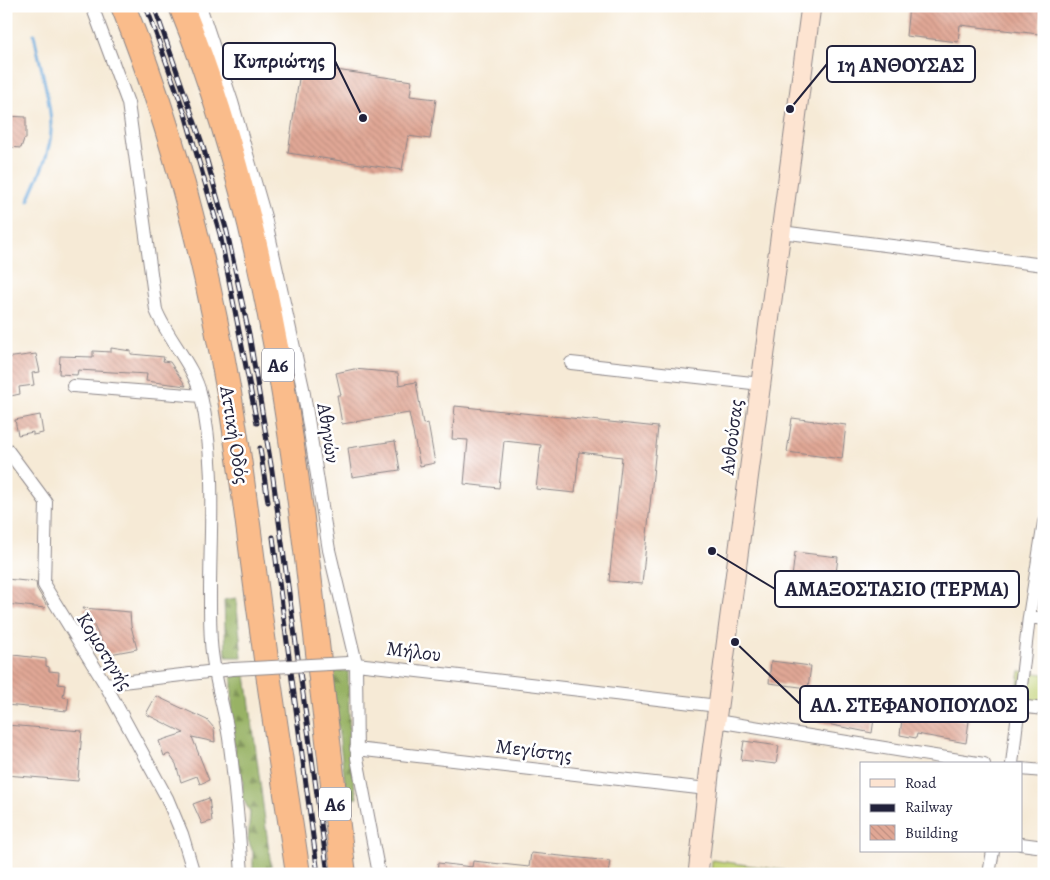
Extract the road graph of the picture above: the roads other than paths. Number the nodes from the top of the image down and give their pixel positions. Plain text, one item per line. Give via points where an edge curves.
1 (92, 6) edge
2 (123, 6) edge
3 (181, 6) edge
4 (200, 6) edge
5 (810, 6) edge
6 (781, 232) junction
7 (1044, 266) edge
8 (571, 362) dead end
9 (760, 384) junction
10 (73, 386) dead end
11 (201, 396) junction
12 (6, 448) edge
13 (1044, 522) edge
14 (1029, 617) junction
15 (1044, 619) edge
16 (352, 663) junction
17 (214, 672) junction
18 (105, 684) junction
19 (1018, 706) junction
20 (1044, 709) edge
21 (717, 714) junction
22 (326, 734) junction
23 (356, 749) junction
24 (973, 762) edge
25 (1012, 762) edge
26 (1022, 769) edge
27 (1044, 771) edge
28 (707, 789) junction
29 (1022, 844) edge
30 (1044, 847) edge
31 (993, 852) edge
32 (194, 874) edge
33 (242, 874) edge
34 (298, 874) edge
35 (344, 874) edge
36 (353, 874) edge
37 (379, 874) edge
38 (698, 874) edge
39 (989, 874) edge

1 - 11 street via 128,103 156,310 163,327 192,371
2 - 34 highway, Αττική Οδός / Α6 via 167,128 214,309 238,448
3 - 22 highway, Α6 via 202,58 246,206 271,325 306,557
4 - 16 street, Αθηνών via 232,102 283,293
5 - 6 street, Ανθούσας
6 - 7 street
6 - 9 street, Ανθούσας
8 - 9 street
9 - 21 street, Ανθούσας
10 - 11 street
11 - 17 street via 212,497 210,620
12 - 18 street, Κομοτηνής via 46,502 44,585
13 - 14 street
14 - 15 street
14 - 19 street
16 - 17 street, Μήλου, bridge
16 - 21 street, Μήλου
16 - 23 street, Αθηνών
17 - 18 street, Μήλου
17 - 33 street via 229,738
18 - 32 street, Κομοτηνής via 167,798
19 - 20 street
19 - 25 street
21 - 24 street, Μήλου
21 - 28 street, Ανθούσας
22 - 35 highway, Α6
22 - 36 highway
23 - 28 street, Μεγίστης
23 - 37 street, Αθηνών
26 - 27 street
28 - 38 street, Ανθούσας
29 - 30 street
31 - 39 street

